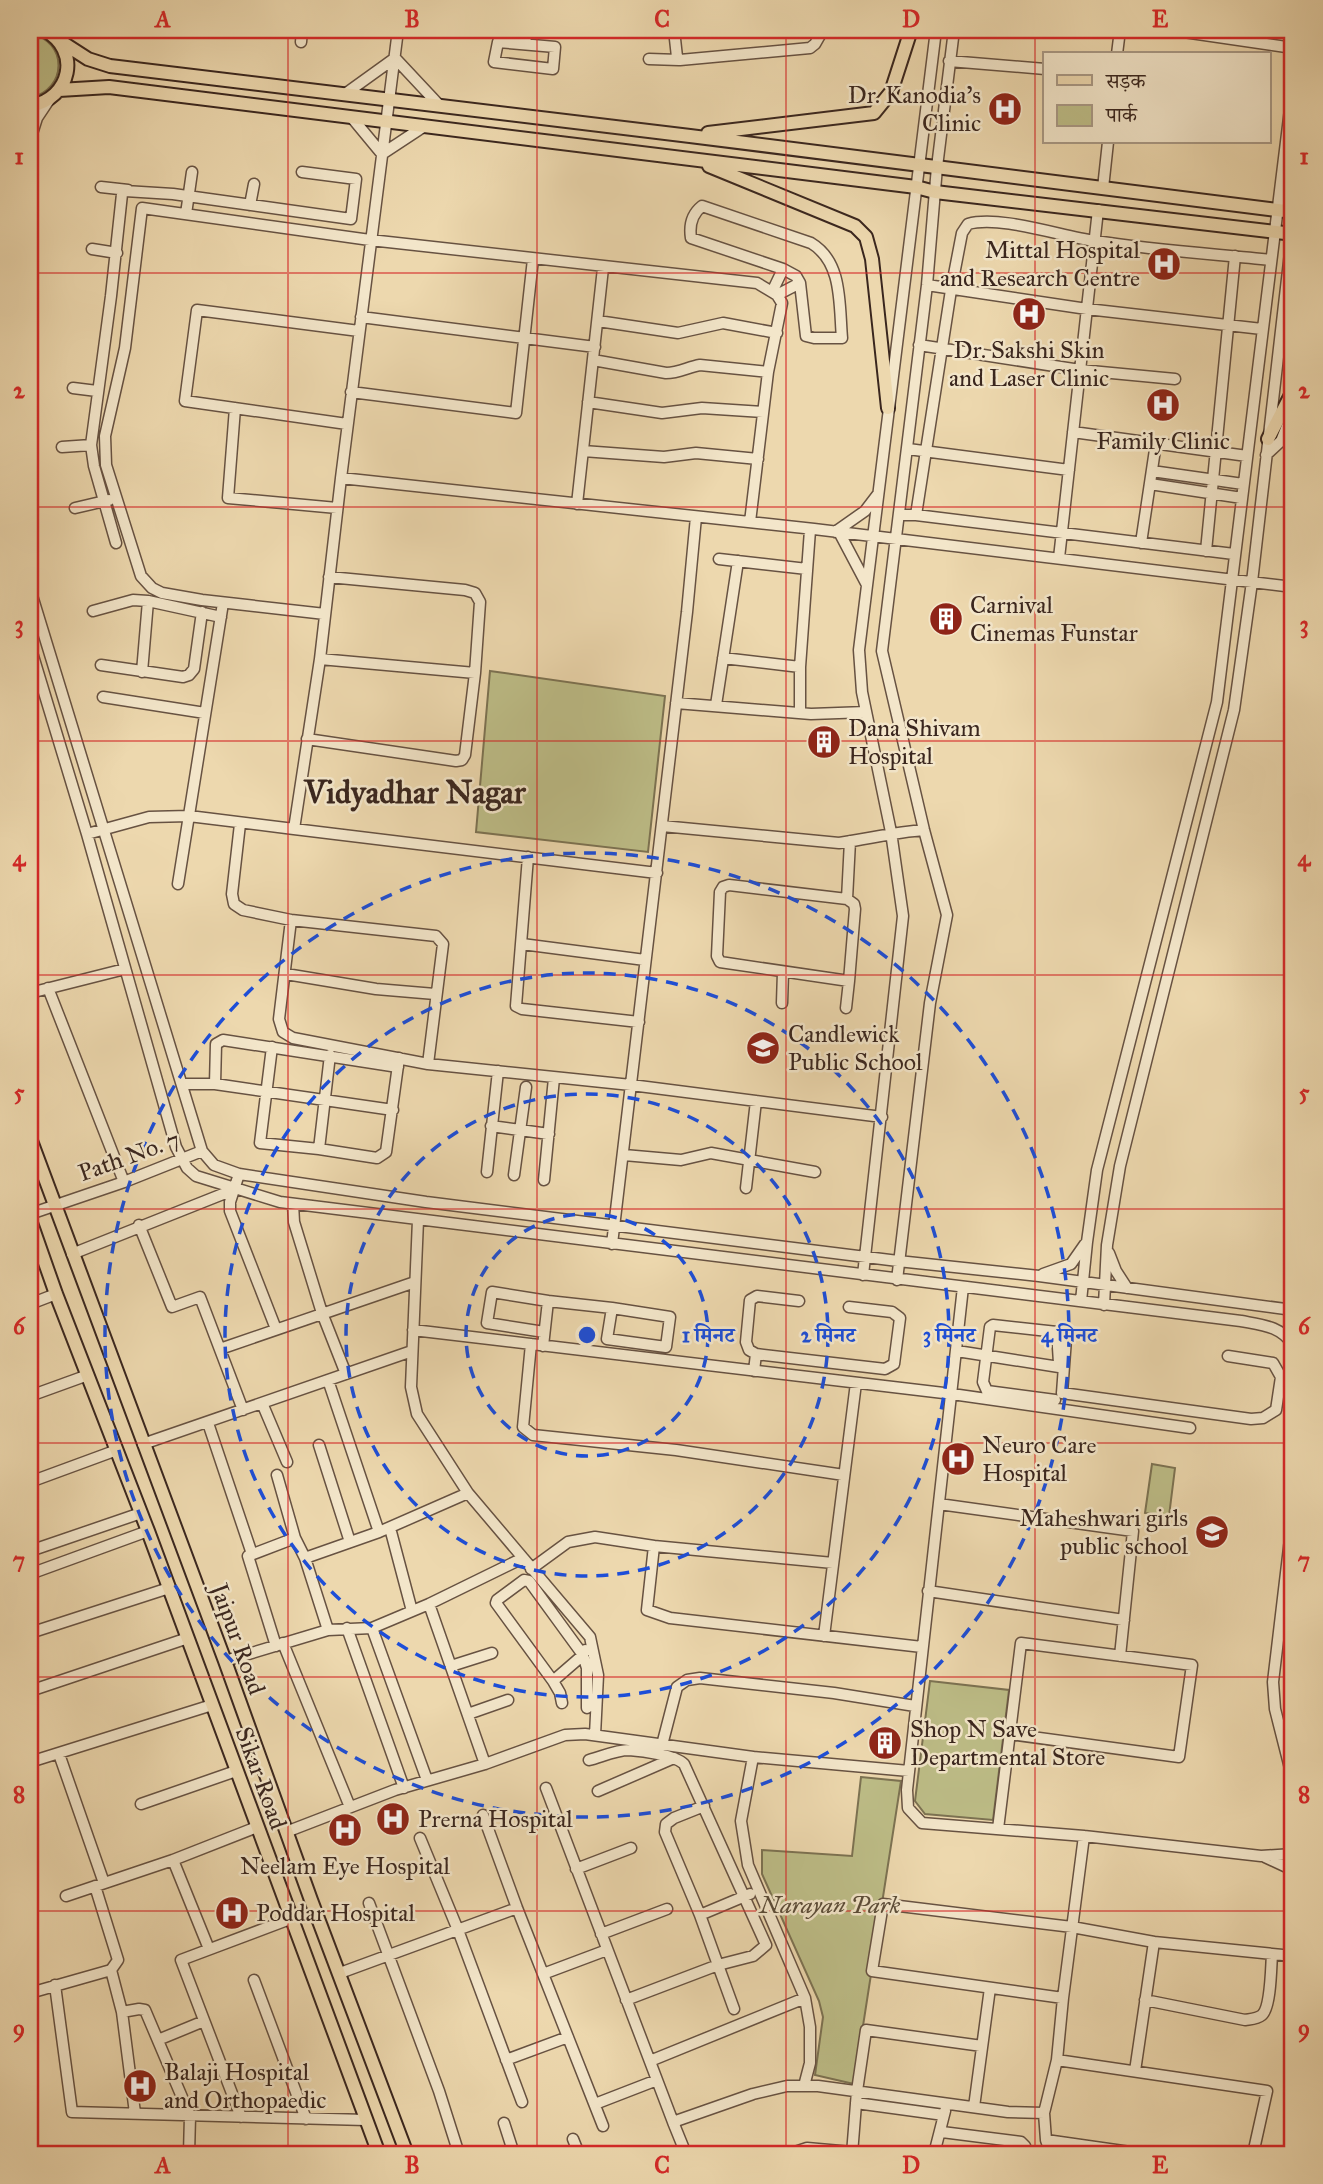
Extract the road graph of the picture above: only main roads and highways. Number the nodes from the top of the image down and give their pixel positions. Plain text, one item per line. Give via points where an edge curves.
1 (45, 30) edge
2 (911, 30) edge
3 (57, 39) junction
4 (59, 90) junction
5 (30, 106) edge
6 (690, 136) junction
7 (695, 160) junction
8 (1293, 212) edge
9 (1293, 231) edge
10 (1293, 391) edge
11 (888, 408) road end
12 (1268, 439) road end
13 (30, 1138) edge
14 (30, 1220) edge
15 (379, 2154) edge
16 (407, 2154) edge

1 - 3 main road
2 - 6 main road via 891,93 874,113
3 - 4 main road via 68,65
3 - 6 main road via 110,66
4 - 5 main road via 49,100
4 - 7 main road via 109,87
6 - 8 main road
7 - 9 main road
7 - 11 main road via 855,226 866,237 877,293
10 - 12 main road
13 - 16 main road, Jaipur Road
14 - 15 main road, Sikar Road

